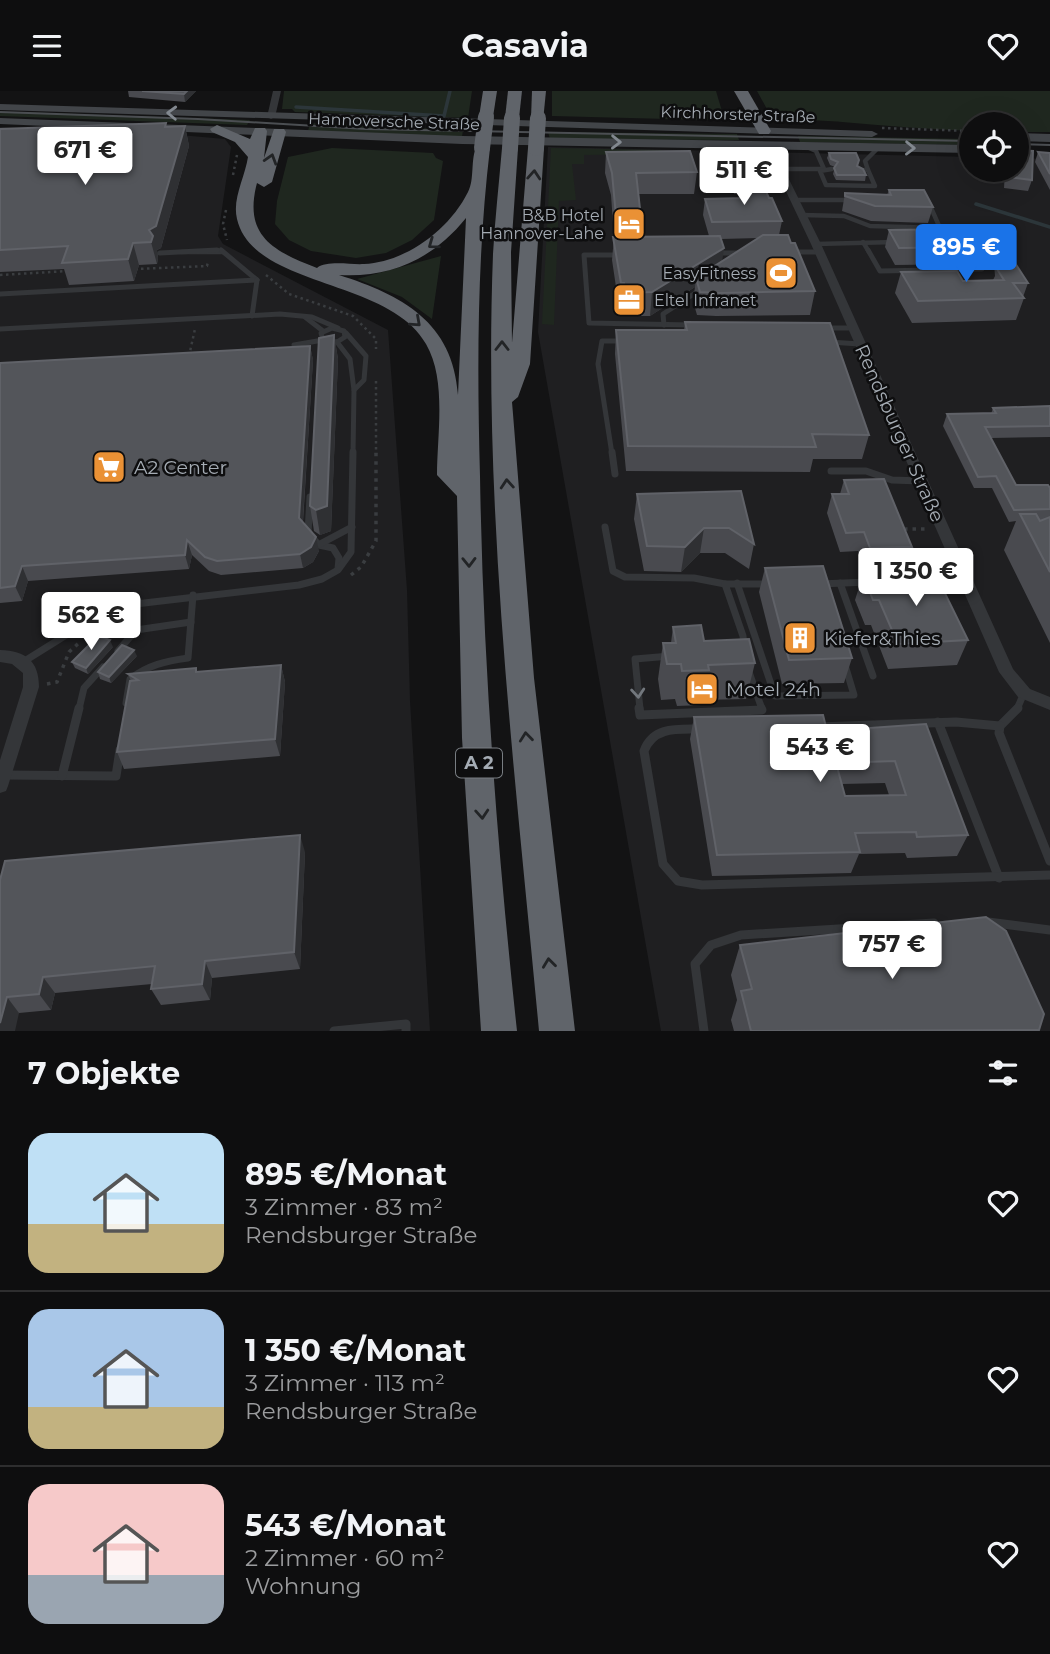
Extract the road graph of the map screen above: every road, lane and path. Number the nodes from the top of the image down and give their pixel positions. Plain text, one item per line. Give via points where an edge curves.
1 (277, 91) edge
2 (490, 91) edge
3 (515, 91) edge
4 (539, 91) edge
5 (729, 91) edge
6 (741, 91) edge
7 (0, 107) edge
8 (0, 121) edge
9 (508, 121) junction
10 (275, 125) junction
11 (217, 129) junction
12 (744, 130) junction
13 (260, 131) junction
14 (892, 134) dead end
15 (905, 135) dead end
16 (959, 136) edge
17 (1029, 137) edge
18 (766, 138) junction
19 (1050, 138) edge
20 (509, 144) junction
21 (239, 145) dead end
22 (804, 146) junction
23 (879, 147) junction
24 (959, 149) edge
25 (1029, 150) edge
26 (1050, 151) edge
27 (256, 157) junction
28 (820, 160) junction
29 (828, 161) edge
30 (856, 161) edge
31 (865, 161) junction
32 (779, 169) junction
33 (824, 169) junction
34 (832, 169) edge
35 (860, 170) edge
36 (869, 170) junction
37 (231, 185) dead end
38 (475, 192) junction
39 (795, 200) junction
40 (862, 200) edge
41 (914, 200) edge
42 (228, 203) dead end
43 (802, 215) junction
44 (964, 241) edge
45 (863, 242) junction
46 (901, 242) edge
47 (818, 248) junction
48 (234, 249) dead end
49 (212, 250) junction
50 (786, 252) edge
51 (160, 253) dead end
52 (701, 253) edge
53 (621, 255) edge
54 (743, 263) edge
55 (71, 268) edge
56 (156, 268) junction
57 (125, 269) edge
58 (260, 270) dead end
59 (57, 272) junction
60 (155, 273) dead end
61 (1, 275) edge
62 (54, 278) dead end
63 (257, 280) junction
64 (0, 282) edge
65 (709, 285) edge
66 (0, 294) edge
67 (252, 316) junction
68 (305, 317) junction
69 (664, 325) junction
70 (704, 325) edge
71 (811, 327) edge
72 (338, 328) junction
73 (853, 328) junction
74 (0, 329) edge
75 (346, 333) junction
76 (323, 337) junction
77 (630, 341) edge
78 (821, 341) edge
79 (337, 342) junction
80 (860, 344) junction
81 (323, 351) edge
82 (376, 352) dead end
83 (376, 378) dead end
84 (354, 390) junction
85 (502, 414) junction
86 (831, 471) dead end
87 (615, 474) dead end
88 (922, 481) junction
89 (310, 493) edge
90 (468, 494) junction
91 (352, 527) junction
92 (605, 527) dead end
93 (904, 529) junction
94 (944, 529) junction
95 (897, 530) edge
96 (319, 545) junction
97 (338, 570) junction
98 (351, 575) dead end
99 (966, 578) junction
100 (916, 580) joint
101 (878, 581) edge
102 (737, 583) junction
103 (840, 583) junction
104 (725, 584) junction
105 (778, 584) edge
106 (193, 595) junction
107 (825, 596) edge
108 (191, 622) junction
109 (92, 634) dead end
110 (742, 651) junction
111 (729, 652) edge
112 (0, 656) edge
113 (675, 656) edge
114 (843, 658) edge
115 (23, 662) junction
116 (873, 676) dead end
117 (31, 687) junction
118 (1024, 692) junction
119 (1050, 704) edge
120 (126, 707) edge
121 (938, 722) junction
122 (1000, 726) junction
123 (806, 727) edge
124 (710, 729) edge
125 (122, 734) edge
126 (62, 776) junction
127 (2, 781) edge
128 (1050, 861) edge
129 (1050, 874) edge
130 (999, 878) junction
131 (975, 921) edge
132 (947, 922) edge
133 (1050, 930) edge
134 (334, 1031) edge
135 (406, 1031) edge
136 (499, 1031) edge
137 (557, 1031) edge
138 (704, 1031) edge

1 - 10 street
2 - 38 highway, A 2, bridge
3 - 9 highway, A 2
85 -> 4 highway, bridge via 520,364
5 - 12 highway
6 - 18 highway
10 -> 7 main road, Hannoversche Straße via 240,115
8 - 11 main road, Hannoversche Straße
9 - 10 main road, Hannoversche Straße
9 - 12 main road, Kirchhorster Straße
9 - 20 highway, A 2, bridge
10 - 13 main road, Hannoversche Straße
10 - 20 main road, Hannoversche Straße
38 -> 10 highway via 446,234 412,257 365,270 342,271 302,262 264,239 254,219
11 - 13 main road, Hannoversche Straße
11 - 27 highway via 241,137
12 - 18 main road
13 - 27 highway
14 - 18 main road, Kirchhorster Straße
15 - 16 main road
17 - 19 main road
20 -> 18 main road, Kirchhorster Straße via 664,146
18 - 22 main road, Kirchhorster Straße
18 - 32 street, Rendsburger Straße
85 -> 20 highway, A 2 via 502,252
21 - 37 path
22 - 23 main road, Kirchhorster Straße
22 - 28 lane via 816,151
23 -> 24 main road, Kirchhorster Straße
23 - 31 lane
25 - 26 main road
27 -> 90 highway via 245,209 249,231 257,241 295,266 394,304 436,344 445,365 448,475
28 - 29 lane
28 - 33 lane
30 - 31 lane
31 - 36 lane
32 - 33 lane
32 - 39 street, Rendsburger Straße
33 - 34 lane
33 - 36 lane via 820,171 826,185 875,186
35 - 36 lane
38 - 90 highway, A 2
39 - 40 lane
39 - 43 street, Rendsburger Straße
41 - 43 lane via 928,200 940,228 870,226 845,216
42 - 48 path via 225,233
43 - 47 street, Rendsburger Straße
44 - 45 lane via 982,269 880,271
45 - 46 lane
45 - 47 lane
47 - 50 lane
47 - 73 street, Rendsburger Straße
49 - 51 lane
49 - 56 path via 207,266
49 - 63 lane via 221,250
52 - 54 lane via 754,254
53 - 69 lane via 584,255 589,323
55 - 59 path
56 - 57 path
56 - 60 path
58 - 82 path via 289,294 352,316 376,339
59 - 61 path
59 - 62 path
61 - 64 path
63 - 66 lane
63 - 67 lane
65 - 69 lane via 663,314
67 - 68 lane
67 - 74 lane
68 - 72 lane
68 - 76 lane
69 - 70 lane
71 - 73 lane
72 - 75 lane
72 - 76 lane
73 - 80 street, Rendsburger Straße
75 - 79 lane
75 - 84 lane via 366,356 364,380
76 - 79 lane
76 - 81 lane
77 - 87 lane via 602,341 598,364
78 - 80 lane
79 - 84 lane via 348,350
80 - 88 street, Rendsburger Straße
83 - 98 path via 376,541
84 - 91 lane
137 -> 85 highway, A 2 via 520,678
86 - 88 lane via 866,471 892,480
88 - 94 street, Rendsburger Straße
89 - 96 lane via 308,533
90 -> 136 highway, A 2 via 472,661
91 - 96 lane
91 - 97 lane via 351,552
92 - 104 lane via 613,571 625,577 694,578
93 - 94 path
93 - 95 path
93 - 100 path
94 - 99 street, Rendsburger Straße
96 - 97 lane via 334,548
97 - 106 lane via 284,588
99 - 100 lane
99 - 118 street, Rendsburger Straße via 1007,672
101 - 103 lane
102 - 104 lane
102 - 105 lane
102 - 114 lane via 775,696 854,695
103 - 107 lane via 817,584
103 - 116 lane
104 - 110 lane via 743,636
106 - 108 lane
106 - 115 lane via 123,606
108 - 120 lane via 188,658 144,667 130,679
108 - 126 lane via 136,630 84,688
109 - 117 path via 69,652 57,682
110 - 111 lane
113 -> 110 lane via 635,659 640,715 762,711
112 - 115 street
115 - 117 street via 31,671
117 - 127 street
118 - 119 street, Rendsburger Straße
118 - 122 lane via 1016,712
121 - 122 lane
121 - 123 lane
121 - 130 lane
122 - 128 lane
124 - 130 lane via 662,731 649,738 644,751 663,864 681,883
125 - 126 lane via 116,776
126 - 127 lane
129 - 130 lane
131 - 133 lane
132 - 138 lane via 741,935 712,945 695,964
134 - 135 lane via 406,1024

